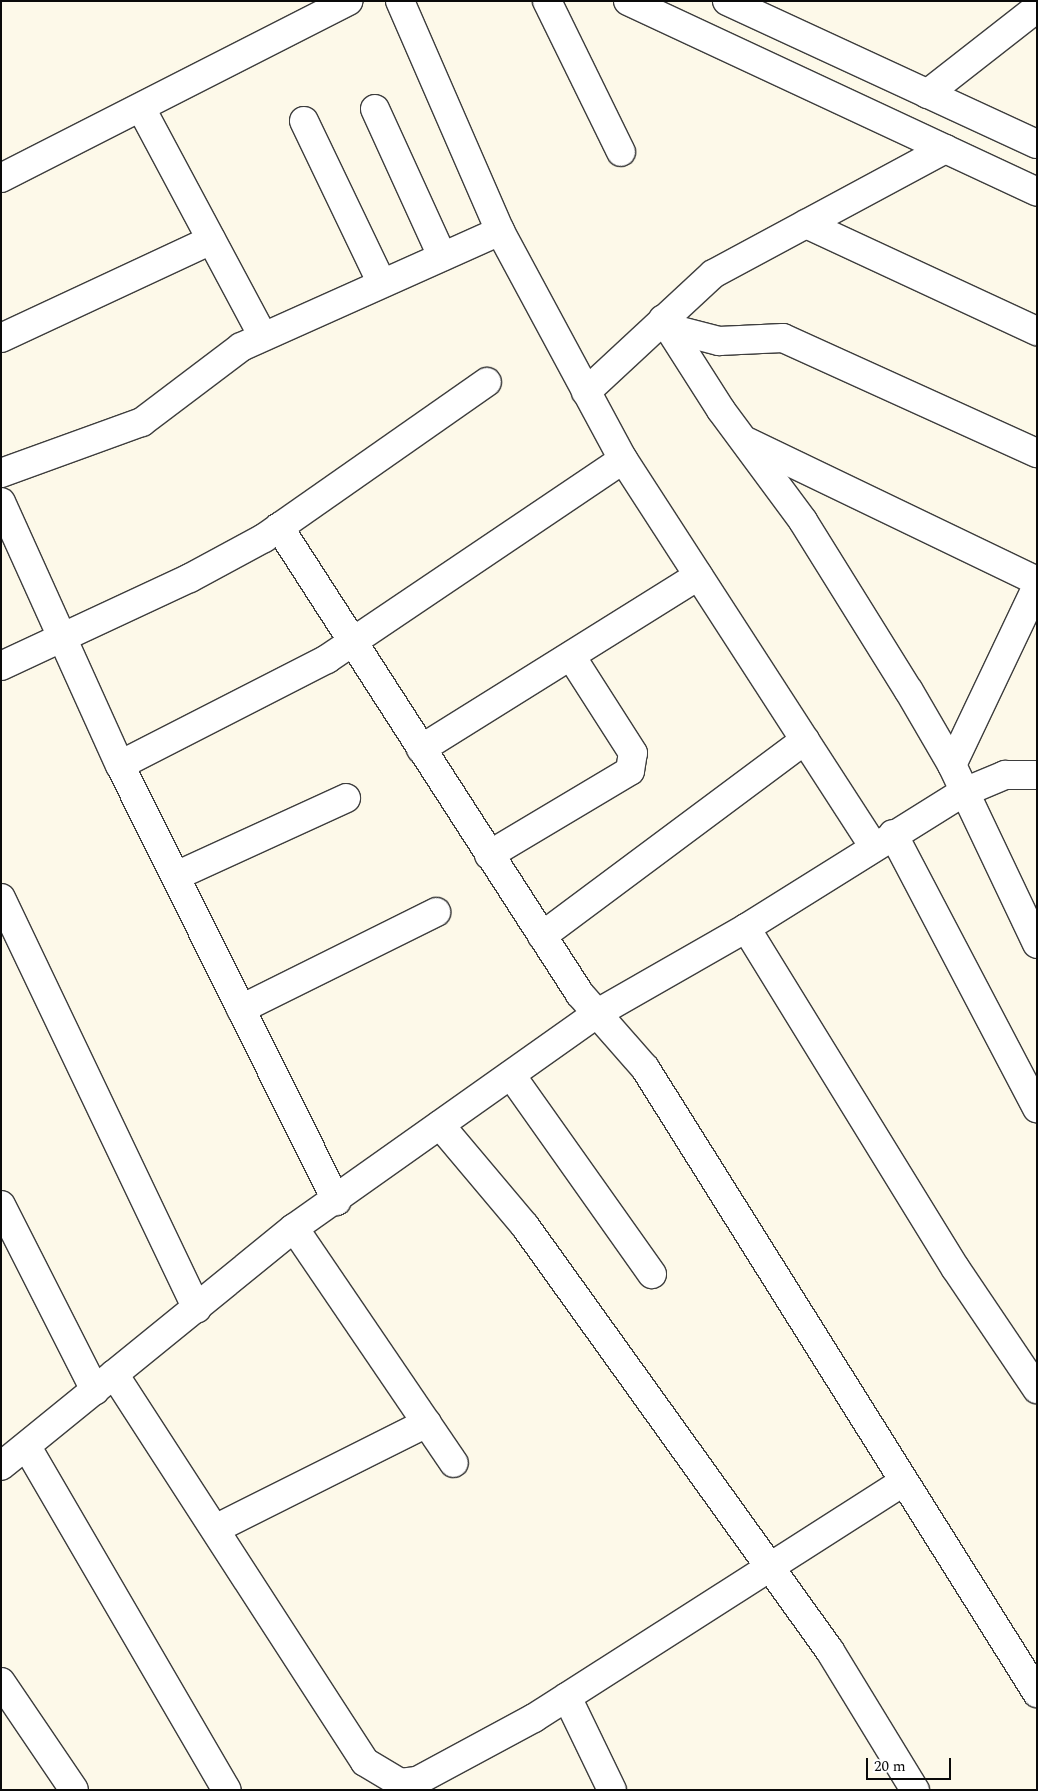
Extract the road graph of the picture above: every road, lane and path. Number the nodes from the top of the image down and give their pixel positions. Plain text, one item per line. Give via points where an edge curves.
1 (349, 1) edge
2 (400, 1) edge
3 (547, 1) edge
4 (628, 1) edge
5 (727, 1) edge
6 (1037, 8) edge
7 (927, 94) junction
8 (141, 108) junction
9 (375, 109) dead end
10 (304, 121) dead end
11 (1037, 144) edge
12 (946, 149) junction
13 (621, 152) dead end
14 (1, 178) edge
15 (1037, 192) edge
16 (806, 224) junction
17 (500, 231) junction
18 (211, 240) junction
19 (442, 256) junction
20 (381, 282) junction
21 (666, 323) junction
22 (1037, 331) edge
23 (262, 335) junction
24 (1, 338) edge
25 (487, 382) dead end
26 (586, 392) junction
27 (743, 440) junction
28 (1037, 453) edge
29 (623, 459) junction
30 (1, 473) edge
31 (1, 502) edge
32 (279, 527) junction
33 (698, 576) junction
34 (1037, 581) edge
35 (1037, 586) edge
36 (65, 635) junction
37 (352, 643) junction
38 (571, 656) junction
39 (1, 666) edge
40 (804, 740) junction
41 (421, 749) junction
42 (120, 765) junction
43 (952, 765) junction
44 (1037, 776) edge
45 (962, 793) junction
46 (346, 798) dead end
47 (883, 840) junction
48 (490, 855) junction
49 (176, 876) junction
50 (1, 898) edge
51 (436, 912) dead end
52 (746, 928) junction
53 (542, 936) junction
54 (1037, 944) edge
55 (241, 1009) junction
56 (596, 1014) junction
57 (511, 1075) junction
58 (1037, 1108) edge
59 (440, 1125) junction
60 (336, 1201) junction
61 (1, 1205) edge
62 (294, 1228) junction
63 (652, 1274) dead end
64 (197, 1309) junction
65 (105, 1382) junction
66 (1037, 1390) edge
67 (427, 1423) junction
68 (27, 1447) junction
69 (454, 1463) dead end
70 (1, 1466) edge
71 (903, 1482) junction
72 (215, 1529) junction
73 (771, 1568) junction
74 (1, 1682) edge
75 (1037, 1693) edge
76 (567, 1697) junction
77 (9, 1710) edge
78 (74, 1790) edge
79 (228, 1790) edge
80 (612, 1790) edge
81 (915, 1790) edge

1 - 8 street
2 - 17 street
3 - 13 street
4 - 12 street
5 - 7 street
6 - 7 street
7 - 11 street
8 - 14 street
8 - 18 street
9 - 19 street
10 - 20 street
12 - 15 street
12 - 16 street
16 - 21 street via 713,274
16 - 22 street
17 - 19 street
17 - 26 street
18 - 23 street
18 - 24 street
19 - 20 street
20 - 23 street
21 - 26 street
21 - 27 street
21 - 28 street via 720,341 770,336 783,338
23 - 30 street via 142,422
25 - 32 street
26 - 29 street
27 - 34 street
27 - 43 street via 803,521
29 - 33 street
29 - 37 street
31 - 36 street
32 - 36 street via 190,578
32 - 37 street
33 - 38 street
33 - 40 street
35 - 43 street
36 - 39 street
36 - 42 street
37 - 41 street
37 - 42 street via 250,703
38 - 41 street
38 - 48 street via 633,754 630,772
40 - 47 street
40 - 53 street
41 - 48 street
42 - 49 street
43 - 45 street
44 - 45 street via 1006,775
45 - 47 street
45 - 54 street
46 - 49 street
47 - 52 street
47 - 58 street
48 - 53 street
49 - 55 street
50 - 64 street
51 - 55 street
52 - 56 street
52 - 66 street via 956,1269
53 - 56 street
55 - 60 street
56 - 57 street
56 - 71 street via 646,1068
57 - 59 street
57 - 63 street
59 - 60 street
59 - 73 street via 525,1226
60 - 62 street
61 - 65 street
62 - 64 street
62 - 67 street
64 - 65 street
65 - 68 street
65 - 72 street
67 - 69 street
67 - 72 street
68 - 70 street
68 - 79 street
71 - 73 street
71 - 75 street
72 - 76 street via 366,1762 383,1776 400,1784 417,1781
73 - 76 street
73 - 81 street via 830,1651
74 - 77 street
76 - 80 street
77 - 78 street

